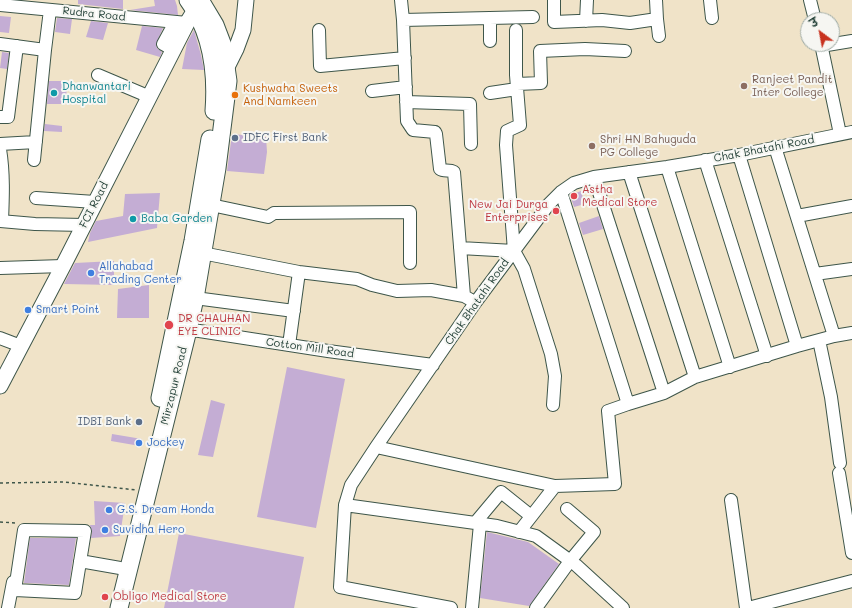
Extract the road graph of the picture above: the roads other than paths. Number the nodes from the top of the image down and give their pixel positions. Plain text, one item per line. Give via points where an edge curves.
1 (246, 0) edge
2 (400, 0) edge
3 (554, 0) edge
4 (587, 0) edge
5 (656, 0) edge
6 (710, 0) edge
7 (810, 0) edge
8 (20, 4) edge
9 (0, 5) edge
10 (50, 10) junction
11 (189, 11) edge
12 (813, 12) edge
13 (533, 17) dead end
14 (490, 18) junction
15 (712, 18) dead end
16 (657, 19) junction
17 (403, 20) junction
18 (586, 21) junction
19 (319, 30) dead end
20 (516, 30) dead end
21 (659, 36) dead end
22 (490, 41) dead end
23 (852, 41) edge
24 (840, 43) edge
25 (0, 44) edge
26 (17, 46) junction
27 (44, 50) junction
28 (625, 51) dead end
29 (822, 52) edge
30 (405, 58) junction
31 (227, 67) junction
32 (98, 75) dead end
33 (406, 87) junction
34 (517, 87) junction
35 (372, 90) dead end
36 (490, 93) dead end
37 (150, 96) junction
38 (406, 102) junction
39 (0, 117) edge
40 (852, 132) edge
41 (840, 134) junction
42 (36, 142) junction
43 (0, 144) edge
44 (471, 144) dead end
45 (775, 147) junction
46 (0, 149) edge
47 (739, 155) junction
48 (34, 160) dead end
49 (705, 160) junction
50 (667, 167) junction
51 (629, 172) junction
52 (594, 177) junction
53 (561, 192) junction
54 (36, 198) dead end
55 (95, 202) junction
56 (211, 205) junction
57 (852, 206) edge
58 (797, 216) junction
59 (1, 221) edge
60 (84, 225) junction
61 (460, 248) junction
62 (514, 251) junction
63 (202, 253) junction
64 (410, 263) dead end
65 (63, 266) junction
66 (0, 268) edge
67 (852, 269) edge
68 (300, 272) junction
69 (815, 274) junction
70 (464, 296) junction
71 (195, 298) junction
72 (475, 303) junction
73 (294, 311) junction
74 (181, 328) junction
75 (852, 333) edge
76 (834, 336) junction
77 (0, 338) edge
78 (819, 340) junction
79 (289, 345) junction
80 (21, 346) junction
81 (797, 346) junction
82 (767, 356) junction
83 (432, 365) junction
84 (730, 367) junction
85 (695, 377) junction
86 (1, 382) edge
87 (664, 393) junction
88 (628, 404) junction
89 (553, 405) dead end
90 (376, 447) junction
91 (555, 486) junction
92 (731, 500) dead end
93 (345, 505) junction
94 (567, 509) dead end
95 (531, 516) junction
96 (849, 518) edge
97 (478, 524) junction
98 (21, 530) road end
99 (519, 532) junction
100 (852, 553) edge
101 (80, 561) junction
102 (570, 561) junction
103 (120, 568) junction
104 (852, 581) edge
105 (8, 608) edge
106 (110, 608) edge
107 (119, 608) edge
108 (451, 608) edge
109 (472, 608) edge
110 (536, 608) edge
111 (623, 608) edge
112 (747, 608) edge

1 - 31 main road via 243,30
2 - 17 street
3 - 18 street via 554,22
4 - 18 street
5 - 16 street
6 - 15 street
7 - 12 street
8 - 9 street, Rudra Road
8 - 10 street, Rudra Road
10 - 11 street, Rudra Road
10 - 27 street
11 - 31 highway, Mirzapur Road via 208,12 223,46
11 - 37 main road, FCI Road via 174,50
11 - 74 highway, Mirzapur Road via 204,28 212,54 215,96
13 - 14 street
14 - 17 street
14 - 22 street
16 - 18 street via 630,23
16 - 21 street
17 - 30 street
19 - 30 street via 320,66
20 - 34 street
23 - 24 street
25 - 26 street
26 - 27 street
26 - 39 street via 8,117
27 - 42 street
28 - 34 street via 540,51 541,83
29 - 41 street
30 - 33 street
31 - 56 highway, Mirzapur Road via 228,81
32 - 37 street
33 - 35 street
33 - 38 street
34 - 36 street
34 - 62 street via 520,125 507,131 506,145
37 - 55 main road, FCI Road
38 - 44 street via 470,104
38 - 61 street via 407,121 410,127 418,131 435,132 440,169 454,172
40 - 41 street, Chak Bhatahi Road
41 - 45 street, Chak Bhatahi Road
42 - 43 street
42 - 48 street
45 - 47 street, Chak Bhatahi Road
45 - 58 street
46 - 59 street via 4,185
47 - 49 street, Chak Bhatahi Road
47 - 81 street
49 - 50 street, Chak Bhatahi Road
49 - 82 street
50 - 51 street, Chak Bhatahi Road
50 - 84 street
51 - 52 street, Chak Bhatahi Road
51 - 85 street
52 - 53 street, Chak Bhatahi Road via 574,183
52 - 87 street
53 - 62 street, Chak Bhatahi Road
53 - 88 street
54 - 55 street
55 - 60 main road, FCI Road
56 - 63 highway, Mirzapur Road
56 - 64 street via 268,217 274,213 410,212
57 - 58 street
58 - 69 street
59 - 60 street
60 - 65 main road, FCI Road
61 - 62 street
61 - 70 street
62 - 72 street, Chak Bhatahi Road
62 - 89 street via 524,269 551,354 555,376
63 - 68 street
63 - 71 highway, Mirzapur Road
65 - 66 street
65 - 80 main road, FCI Road
67 - 69 street
68 - 70 street via 357,279 397,291 431,290
68 - 73 street
69 - 76 street
70 - 72 street
71 - 73 street
71 - 74 highway, Mirzapur Road
72 - 83 street, Chak Bhatahi Road
73 - 79 street
74 - 79 street, Cotton Mill Road
74 - 103 highway, Mirzapur Road
74 - 107 highway, Mirzapur Road
75 - 76 street
76 - 78 street
77 - 80 street
78 - 81 street
78 - 96 street via 831,397
79 - 83 street, Cotton Mill Road
80 - 86 main road, FCI Road
81 - 82 street
82 - 84 street
83 - 90 street, Chak Bhatahi Road
84 - 85 street
85 - 87 street
87 - 88 street
88 - 91 street via 608,411 615,484
90 - 91 street
90 - 93 street, Chak Bhatahi Road via 351,485
91 - 95 street
92 - 112 street
93 - 97 street
93 - 108 street, Chak Bhatahi Road via 340,587
94 - 102 street via 594,532
95 - 97 street via 501,492
95 - 99 street
96 - 100 street
97 - 99 street
97 - 109 street
98 - 105 street
99 - 102 street via 536,536
101 - 101 street via 85,530 24,530 15,590 75,593
101 - 103 street
102 - 110 street
102 - 111 street
103 - 106 highway, Mirzapur Road
104 - 112 street

